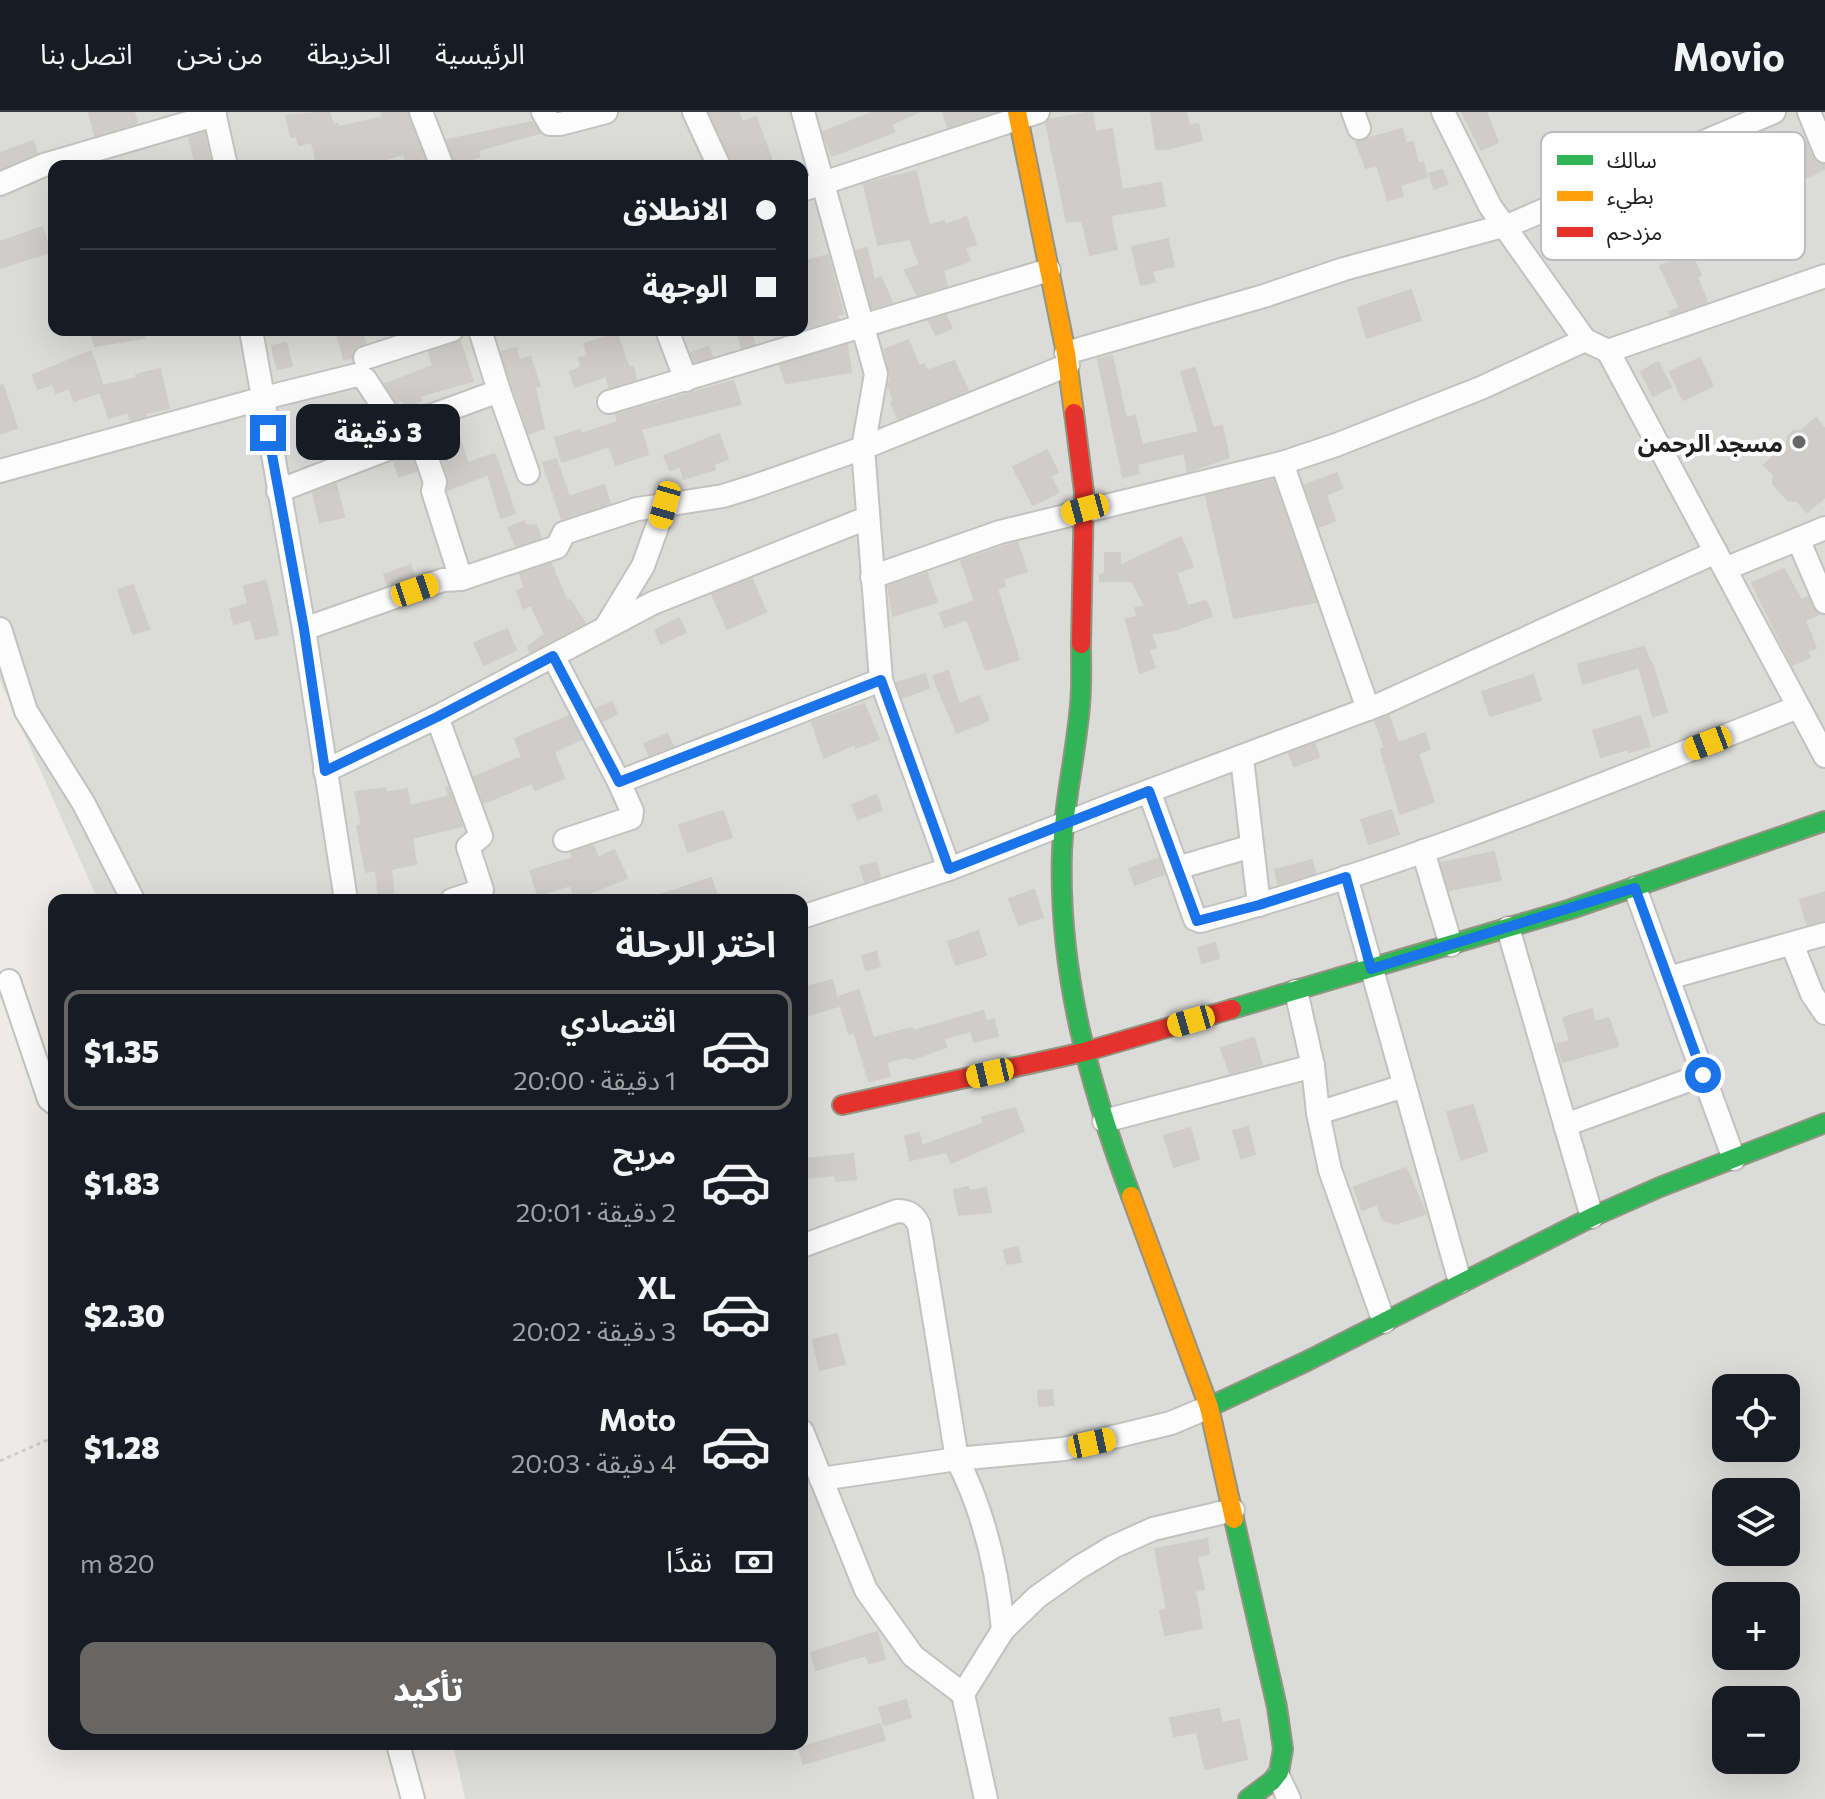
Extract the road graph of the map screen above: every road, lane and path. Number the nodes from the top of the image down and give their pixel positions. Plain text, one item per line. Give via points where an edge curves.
1 (421, 112) edge
2 (543, 112) edge
3 (606, 112) edge
4 (694, 112) edge
5 (803, 112) edge
6 (1443, 112) edge
7 (1774, 112) edge
8 (1809, 112) edge
9 (214, 114) edge
10 (1025, 114) edge
11 (1723, 121) edge
12 (1701, 132) edge
13 (1825, 151) edge
14 (95, 158) edge
15 (225, 160) edge
16 (440, 160) edge
17 (716, 160) edge
18 (48, 164) edge
19 (823, 181) junction
20 (0, 184) edge
21 (808, 187) edge
22 (1541, 212) edge
23 (1504, 226) junction
24 (1049, 270) junction
25 (1825, 276) edge
26 (864, 327) junction
27 (252, 336) edge
28 (433, 336) edge
29 (482, 336) edge
30 (669, 336) edge
31 (1585, 340) junction
32 (1608, 351) junction
33 (365, 358) dead end
34 (1067, 359) junction
35 (686, 380) junction
36 (499, 391) junction
37 (264, 398) junction
38 (609, 402) dead end
39 (416, 429) junction
40 (863, 448) junction
41 (1282, 463) junction
42 (0, 471) edge
43 (528, 473) dead end
44 (278, 491) junction
45 (665, 505) junction
46 (1085, 509) junction
47 (867, 518) junction
48 (1825, 528) edge
49 (1798, 539) junction
50 (1721, 561) junction
51 (872, 577) junction
52 (461, 579) junction
53 (1825, 602) edge
54 (0, 629) edge
55 (304, 629) junction
56 (604, 629) junction
57 (553, 656) junction
58 (881, 680) junction
59 (1798, 707) junction
60 (1368, 709) junction
61 (437, 717) junction
62 (1825, 756) edge
63 (1242, 758) junction
64 (325, 771) junction
65 (619, 782) junction
66 (1149, 791) junction
67 (1825, 821) edge
68 (1063, 825) junction
69 (565, 840) dead end
70 (1252, 846) junction
71 (1423, 851) junction
72 (1177, 868) junction
73 (949, 869) junction
74 (1346, 877) junction
75 (1635, 888) junction
76 (130, 894) edge
77 (345, 894) edge
78 (470, 894) edge
79 (1259, 905) junction
80 (808, 915) edge
81 (1508, 928) junction
82 (1825, 934) edge
83 (1792, 944) junction
84 (1451, 945) junction
85 (1371, 969) junction
86 (1668, 978) junction
87 (9, 981) dead end
88 (1296, 991) junction
89 (1825, 1013) edge
90 (1084, 1052) junction
91 (1313, 1066) junction
92 (1703, 1075) junction
93 (1404, 1086) junction
94 (48, 1096) edge
95 (842, 1105) dead end
96 (1318, 1113) junction
97 (1104, 1121) junction
98 (1825, 1123) edge
99 (1565, 1125) junction
100 (1734, 1159) junction
101 (1592, 1217) junction
102 (808, 1244) edge
103 (1460, 1282) junction
104 (1384, 1322) junction
105 (1209, 1407) junction
106 (48, 1440) edge
107 (808, 1446) edge
108 (957, 1459) junction
109 (0, 1461) edge
110 (821, 1479) junction
111 (1233, 1510) junction
112 (1003, 1630) junction
113 (963, 1694) junction
114 (400, 1750) edge
115 (1278, 1776) junction
116 (413, 1799) edge
117 (986, 1799) edge
118 (1248, 1799) edge
119 (1289, 1799) edge

1 - 16 street
2 - 3 street via 550,124
4 - 17 street
5 - 19 street
6 - 23 street via 1478,187
7 - 11 street
8 - 13 street
9 - 14 street
9 - 15 street
10 - 19 street
10 - 24 street
11 - 12 street
18 - 20 street
19 - 21 street
19 - 26 street
22 - 23 street
23 - 31 street
23 - 34 street via 1357,265
24 - 26 street
24 - 34 street
25 - 32 street
26 - 35 street
26 - 40 street via 876,374
27 - 37 street
28 - 33 street
29 - 36 street
30 - 35 street
31 - 32 street
31 - 41 street via 1481,388
32 - 50 street
34 - 40 street
34 - 46 street
35 - 38 street
36 - 39 street
36 - 43 street
37 - 39 street via 362,376 393,422
37 - 42 street
37 - 44 street
39 - 44 street
39 - 52 street
40 - 45 street via 738,492
40 - 47 street
41 - 46 street
41 - 60 street
44 - 55 street
45 - 52 street via 564,533 557,547
45 - 56 street via 643,566
46 - 51 street
46 - 68 street via 1080,706
47 - 51 street
47 - 56 street via 680,591
48 - 49 street
49 - 50 street
49 - 53 street
50 - 59 street
50 - 60 street
51 - 58 street
52 - 55 street via 443,580
54 - 76 street via 26,711 84,804
55 - 64 street
56 - 57 street
57 - 61 street
57 - 65 street
58 - 65 street
58 - 73 street
59 - 62 street
59 - 71 street
60 - 63 street
61 - 64 street
61 - 78 street via 481,836 468,847 482,890
63 - 66 street
63 - 70 street
64 - 77 street
65 - 69 street via 631,818
66 - 68 street
66 - 72 street
67 - 75 street
68 - 73 street
68 - 90 street via 1065,930
70 - 72 street
70 - 79 street
71 - 74 street
71 - 84 street
72 - 79 street via 1197,921
73 - 80 street
74 - 79 street
74 - 85 street
75 - 81 street
75 - 86 street
81 - 84 street
81 - 99 street
82 - 83 street
83 - 86 street
83 - 89 street
84 - 85 street
85 - 88 street
85 - 93 street
86 - 92 street
87 - 94 street
88 - 90 street
88 - 91 street
90 - 95 street
90 - 97 street
91 - 96 street
91 - 97 street
92 - 99 street
92 - 100 street
93 - 96 street
93 - 103 street
96 - 104 street via 1330,1170
97 - 105 street
98 - 100 street
99 - 101 street
100 - 101 street
101 - 103 street
102 - 108 street via 897,1211 915,1216
103 - 104 street
104 - 105 street
105 - 108 street via 1171,1423 1064,1449
105 - 111 street
106 - 109 path
107 - 110 street
108 - 110 street
108 - 112 street via 971,1486 992,1556
110 - 113 street via 866,1590 886,1621 913,1656
111 - 112 street via 1153,1529 1113,1547 1037,1597
111 - 115 street via 1281,1725 1283,1761
112 - 113 street
113 - 117 street
114 - 116 street
115 - 118 street
115 - 119 street

